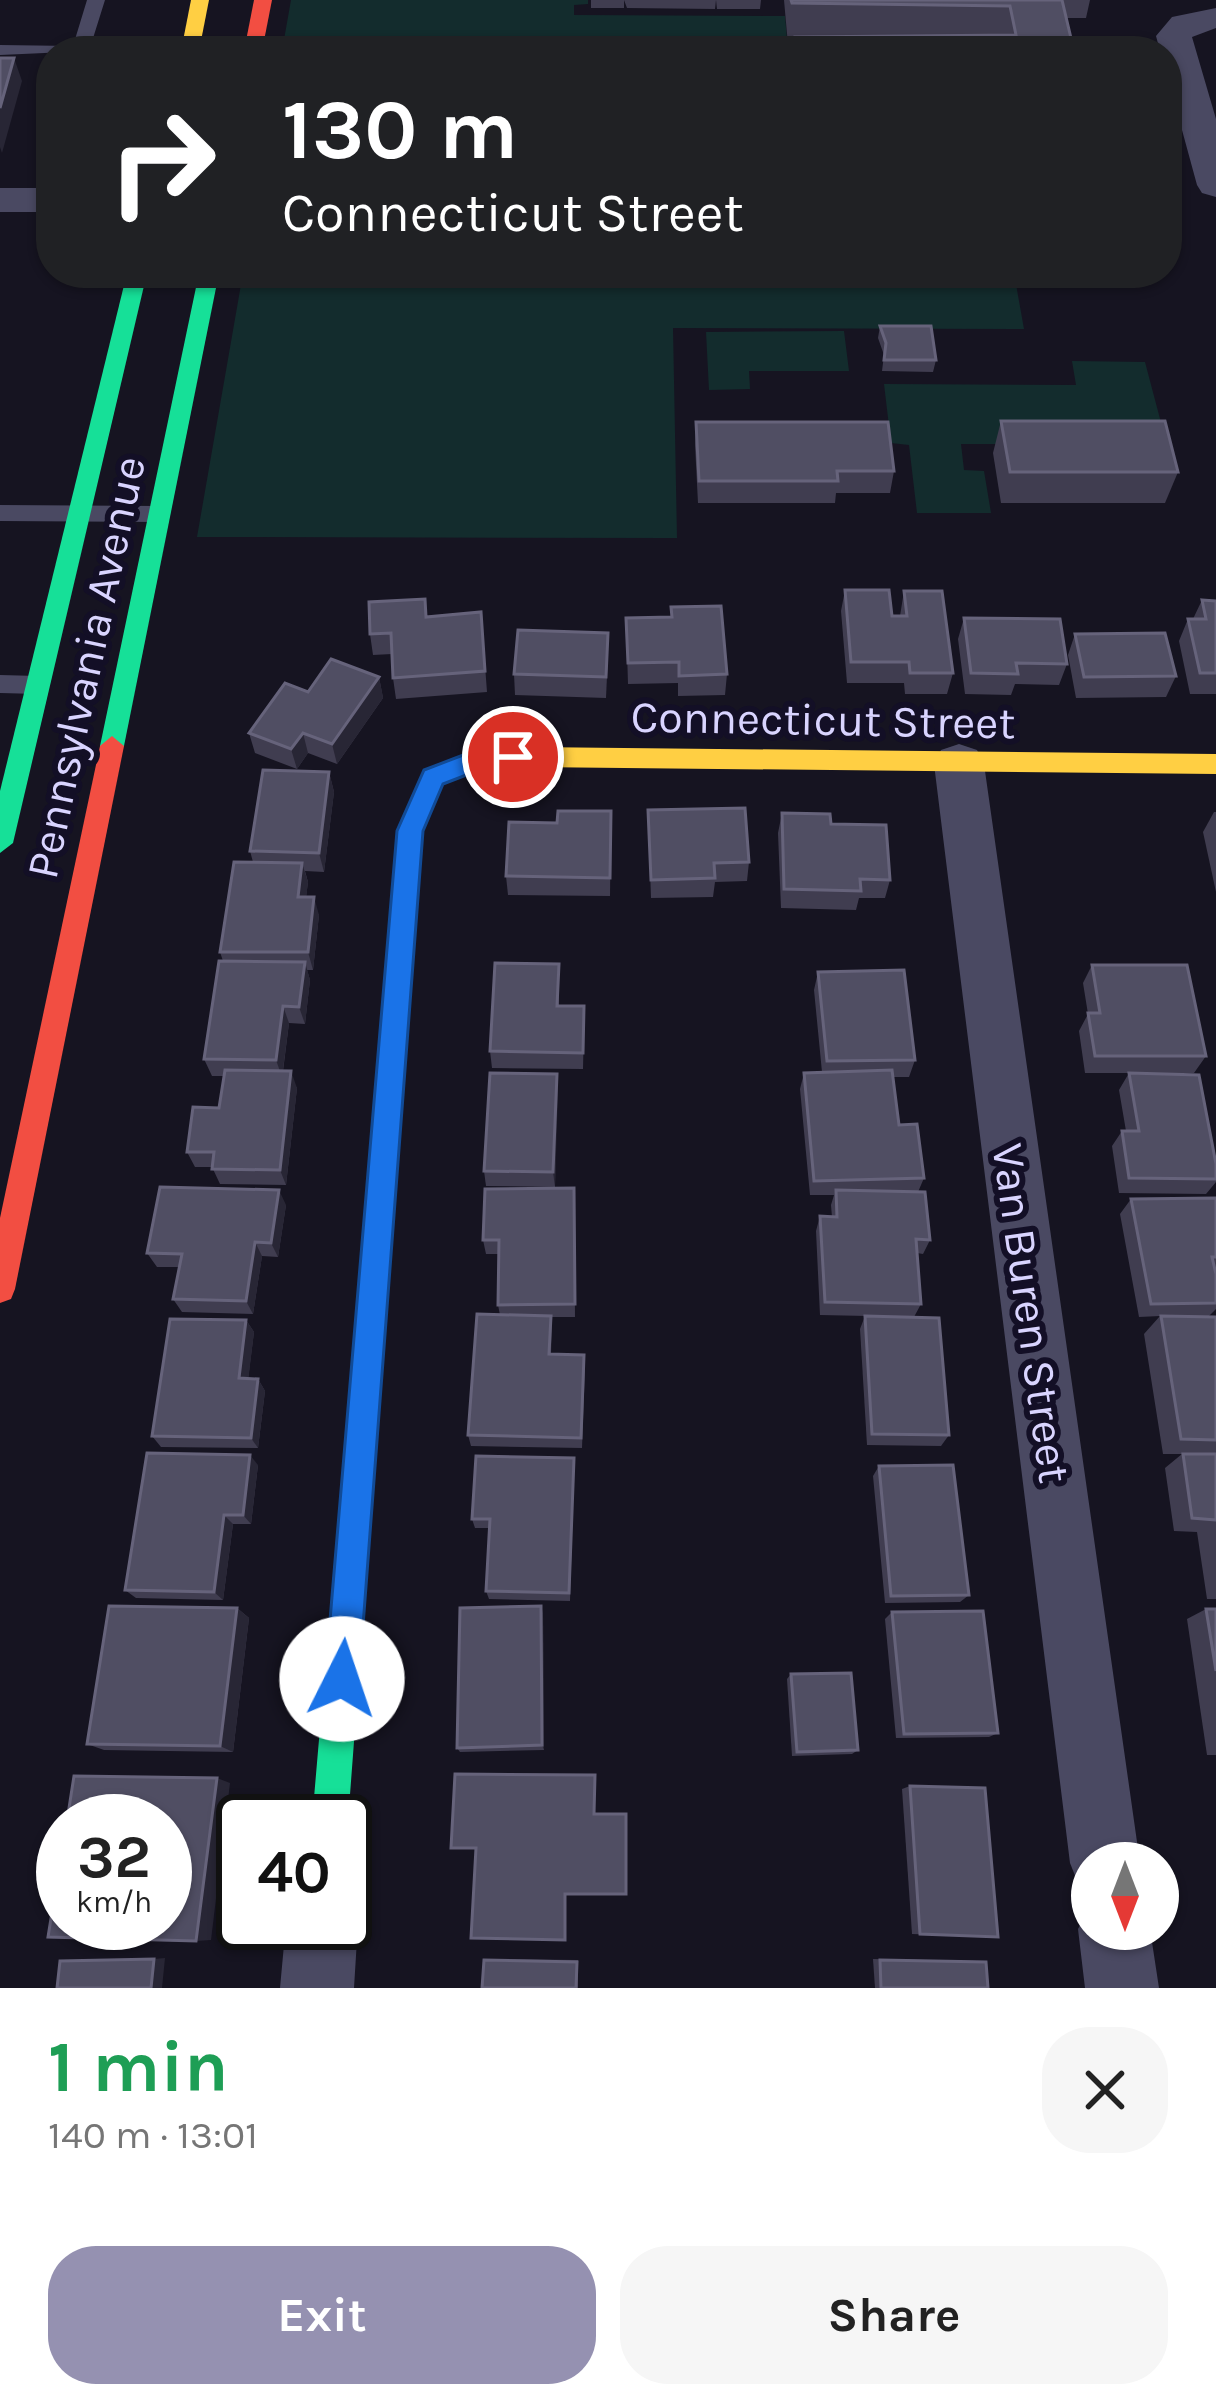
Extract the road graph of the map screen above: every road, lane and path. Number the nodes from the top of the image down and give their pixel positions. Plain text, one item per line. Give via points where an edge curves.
1 (96, 0) edge
2 (200, 0) edge
3 (263, 0) edge
4 (1216, 18) edge
5 (84, 36) edge
6 (193, 36) edge
7 (257, 36) edge
8 (1174, 36) edge
9 (0, 50) edge
10 (36, 50) edge
11 (1182, 64) edge
12 (1216, 185) edge
13 (0, 200) edge
14 (36, 200) edge
15 (133, 288) edge
16 (206, 288) edge
17 (0, 513) edge
18 (79, 514) junction
19 (159, 514) junction
20 (0, 684) edge
21 (38, 685) junction
22 (959, 764) junction
23 (1216, 764) edge
24 (0, 843) edge
25 (0, 1289) edge
26 (332, 1794) edge
27 (1103, 1842) edge
28 (320, 1950) edge
29 (1117, 1950) edge
30 (317, 1988) edge
31 (1122, 1988) edge

1 - 5 lane
2 - 6 main road
3 - 7 main road
4 - 8 street via 1184,24
9 - 10 lane
11 - 12 street
13 - 14 street
15 - 18 main road, Pennsylvania Avenue
16 - 19 main road, Pennsylvania Avenue
17 - 18 lane
18 - 19 lane
18 - 21 main road, Pennsylvania Avenue
19 - 25 main road, Pennsylvania Avenue
20 - 21 lane
21 - 24 main road, Pennsylvania Avenue
22 - 23 main road, Connecticut Street
22 - 26 main road, Connecticut Street via 513,757 433,778 410,831
22 - 27 street, Van Buren Street
28 - 30 street
29 - 31 street

